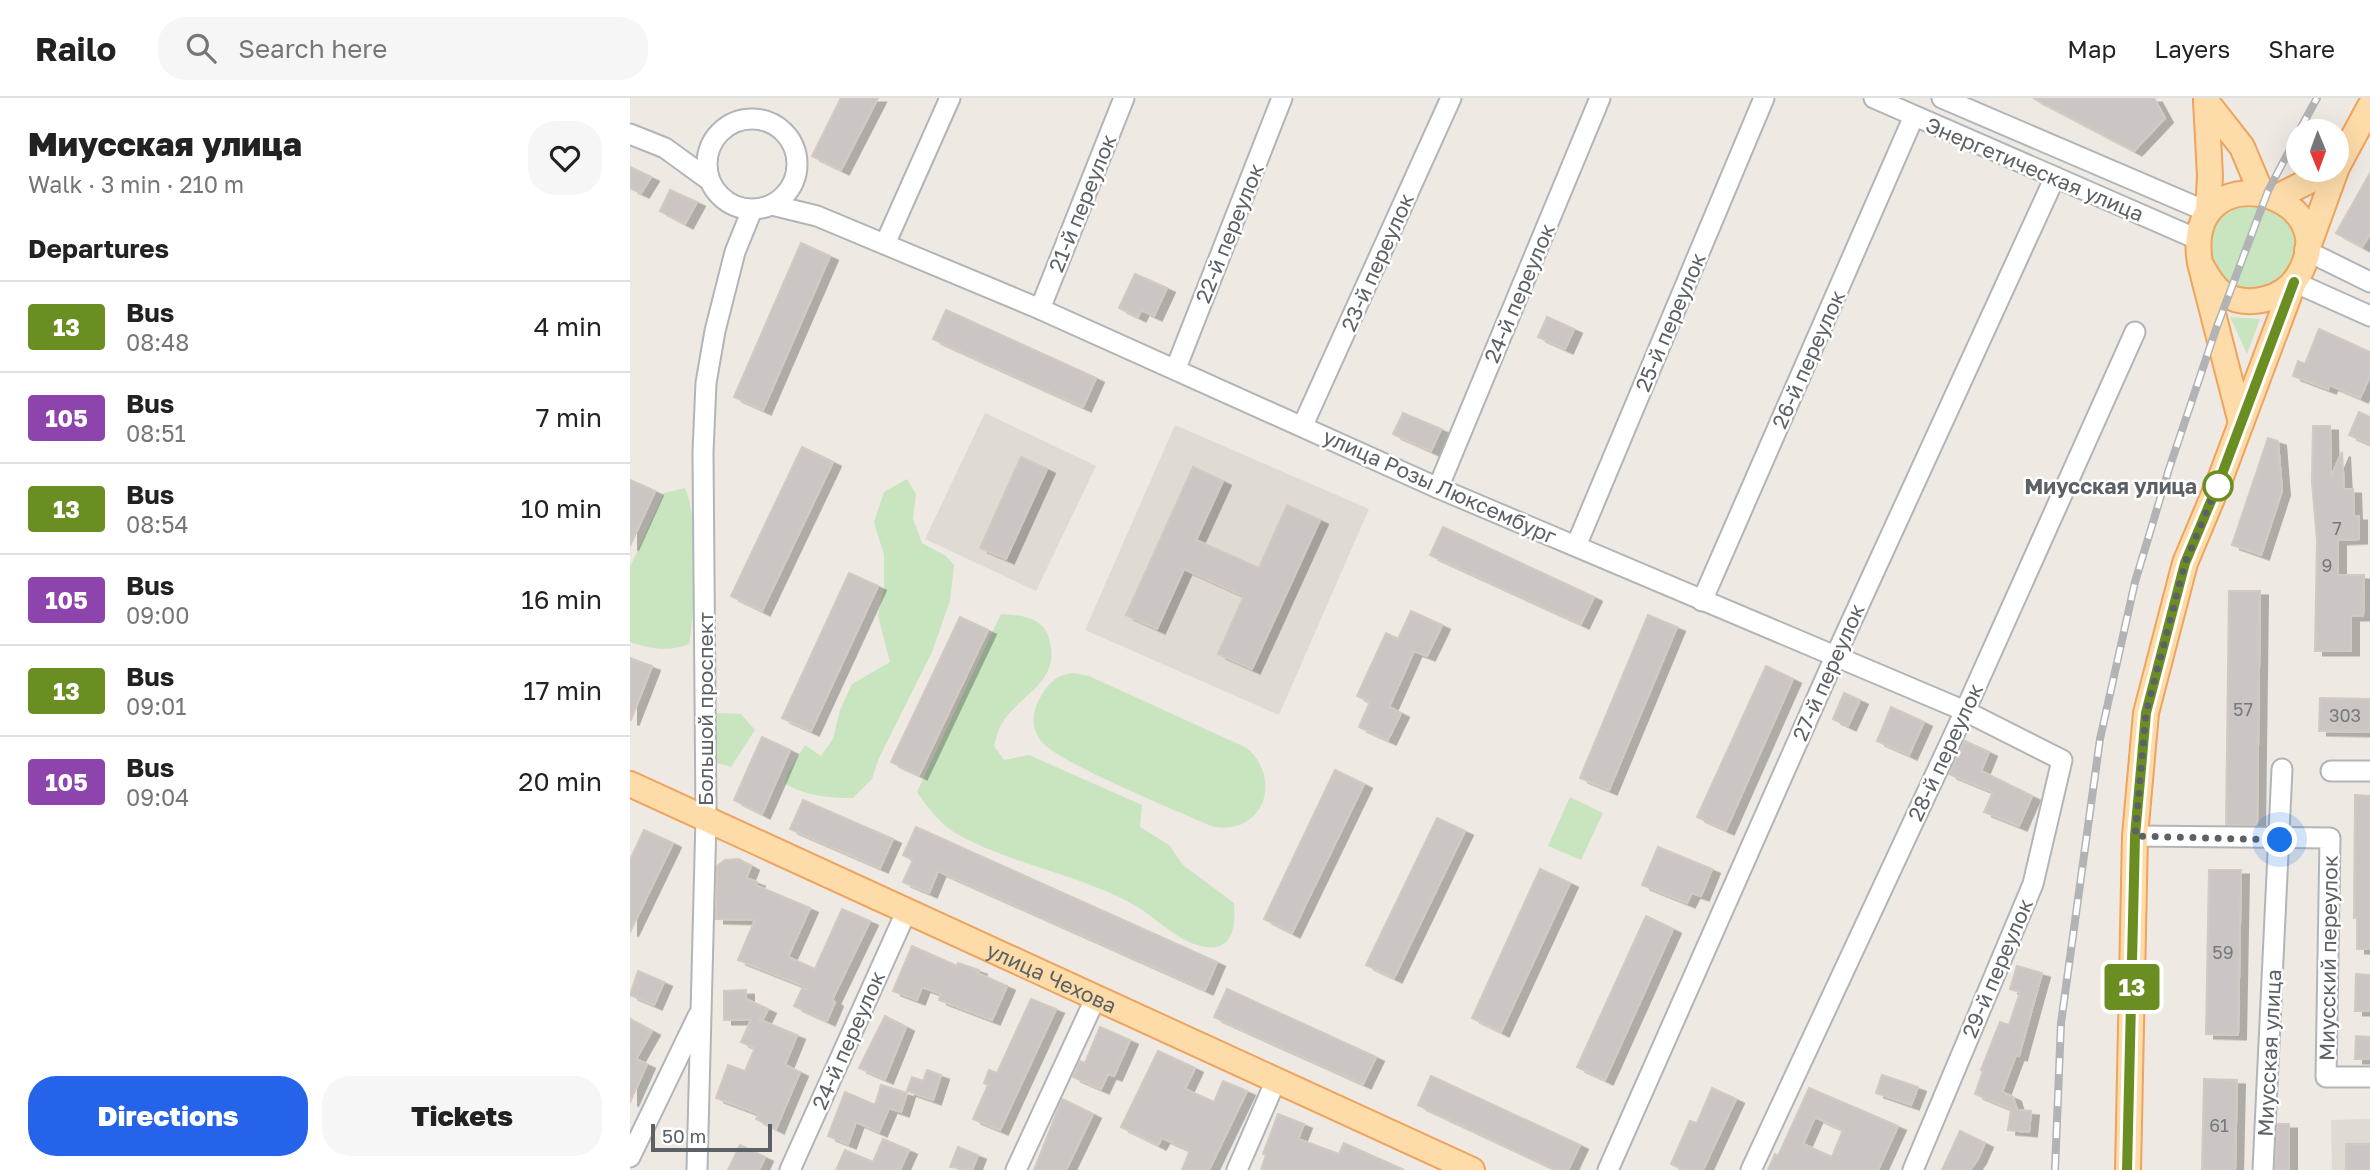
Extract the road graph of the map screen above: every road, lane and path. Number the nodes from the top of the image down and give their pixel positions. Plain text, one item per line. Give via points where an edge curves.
1 (950, 98) edge
2 (1125, 98) edge
3 (1282, 98) edge
4 (1451, 98) edge
5 (1600, 98) edge
6 (1764, 98) edge
7 (1874, 98) edge
8 (1942, 98) edge
9 (2205, 99) edge
10 (2370, 106) edge
11 (1914, 116) junction
12 (630, 134) edge
13 (2349, 143) edge
14 (709, 147) junction
15 (664, 148) junction
16 (2055, 177) junction
17 (795, 179) junction
18 (709, 180) junction
19 (2301, 182) edge
20 (2330, 182) edge
21 (2269, 195) junction
22 (732, 205) junction
23 (772, 205) junction
24 (752, 210) junction
25 (2208, 212) junction
26 (817, 216) junction
27 (885, 244) junction
28 (2199, 251) junction
29 (2307, 251) junction
30 (735, 252) junction
31 (2294, 282) junction
32 (2370, 282) edge
33 (1040, 309) junction
34 (2370, 316) edge
35 (2135, 332) dead end
36 (1176, 368) junction
37 (2241, 423) junction
38 (1303, 425) junction
39 (1438, 488) junction
40 (1576, 546) junction
41 (1702, 601) junction
42 (1835, 657) junction
43 (1965, 711) junction
44 (2062, 760) joint
45 (2282, 769) dead end
46 (2331, 771) dead end
47 (2370, 771) edge
48 (633, 792) edge
49 (706, 818) junction
50 (2135, 836) junction
51 (2280, 840) junction
52 (906, 910) junction
53 (1096, 997) junction
54 (701, 1009) junction
55 (2370, 1077) edge
56 (1276, 1080) junction
57 (630, 1157) edge
58 (697, 1170) edge
59 (790, 1170) edge
60 (1016, 1170) edge
61 (1237, 1170) edge
62 (1472, 1170) edge
63 (1608, 1170) edge
64 (1751, 1170) edge
65 (1913, 1170) edge
66 (2127, 1170) edge
67 (2263, 1170) edge

1 - 27 street
2 - 33 street, 21-й переулок
3 - 36 street, 22-й переулок
4 - 38 street, 23-й переулок
5 - 39 street, 24-й переулок
6 - 40 street, 25-й переулок
7 - 11 street, Энергетическая улица
8 - 25 street
9 - 21 main road via 2242,147
9 - 25 main road
10 - 13 main road
11 - 16 street, Энергетическая улица
11 - 41 street, 26-й переулок
12 - 15 street
14 - 15 street
14 - 17 street via 720,131 742,119 775,124 793,142 798,167
14 - 18 street
15 - 18 street
16 - 28 street, Энергетическая улица
16 - 42 street, 27-й переулок
17 - 23 street
17 - 26 street
18 - 22 street
19 - 21 main road
20 - 29 main road
21 - 25 main road via 2234,195
21 - 29 main road via 2302,222
22 - 24 street, улица Розы Люксембург
22 - 30 street, Большой проспект
23 - 24 street, улица Розы Люксембург
23 - 26 street, улица Розы Люксембург
24 - 30 street, Большой проспект
25 - 28 main road
26 - 27 street, улица Розы Люксембург
27 - 33 street, улица Розы Люксембург
28 - 31 main road via 2212,283 2222,293 2244,300 2272,298
28 - 37 main road
29 - 31 main road
29 - 32 street
30 - 49 street, Большой проспект via 706,383
31 - 34 street
31 - 37 main road
33 - 36 street, улица Розы Люксембург
35 - 43 street, 28-й переулок
36 - 38 street, улица Розы Люксембург
37 - 50 main road via 2185,563 2150,700
38 - 39 street, улица Розы Люксембург
39 - 40 street, улица Розы Люксембург
40 - 41 street, улица Розы Люксембург
41 - 42 street, улица Розы Люксембург
42 - 43 street, улица Розы Люксембург
42 - 63 street, 27-й переулок
43 - 44 street, улица Розы Люксембург
43 - 64 street, 28-й переулок
44 - 65 street, 29-й переулок via 2033,884
45 - 51 street, Миусская улица
46 - 47 street
48 - 49 main road, улица Чехова
49 - 52 main road, улица Чехова
49 - 54 street, Большой проспект
50 - 51 street
50 - 66 main road
51 - 55 street, Миусский переулок via 2330,838 2326,1077
51 - 67 street, Миусская улица
52 - 53 main road, улица Чехова
52 - 59 street, 24-й переулок
53 - 56 main road, улица Чехова
53 - 60 street
54 - 57 street
54 - 58 street, Большой проспект
56 - 61 street
56 - 62 main road, улица Чехова

